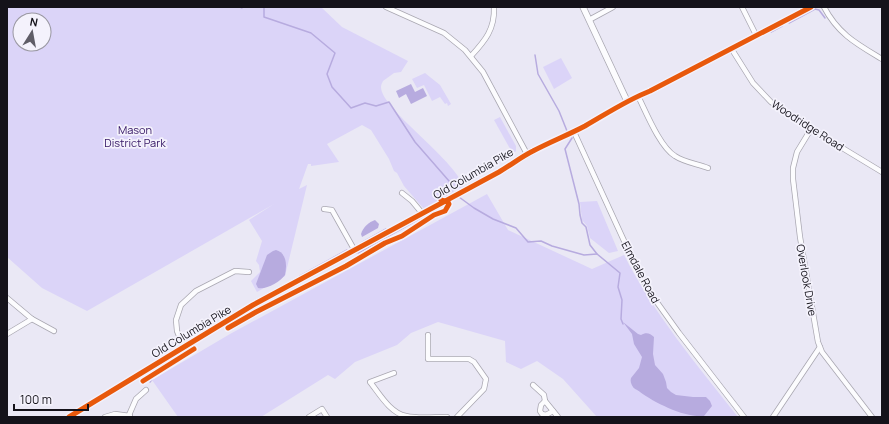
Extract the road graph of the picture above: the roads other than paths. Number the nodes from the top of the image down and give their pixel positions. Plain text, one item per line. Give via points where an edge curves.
1 (386, 7) edge
2 (494, 7) edge
3 (583, 7) edge
4 (613, 7) edge
5 (742, 7) edge
6 (811, 7) edge
7 (824, 7) edge
8 (589, 20) junction
9 (756, 35) junction
10 (731, 48) junction
11 (471, 56) junction
12 (882, 59) edge
13 (638, 96) junction
14 (627, 101) junction
15 (811, 129) junction
16 (574, 132) junction
17 (527, 154) junction
18 (708, 168) dead end
19 (882, 172) edge
20 (402, 193) dead end
21 (324, 209) dead end
22 (422, 213) junction
23 (355, 250) junction
24 (249, 272) dead end
25 (7, 298) edge
26 (32, 319) junction
27 (54, 331) dead end
28 (7, 334) edge
29 (428, 335) dead end
30 (820, 347) junction
31 (184, 348) junction
32 (394, 373) dead end
33 (533, 385) dead end
34 (146, 390) dead end
35 (545, 401) junction
36 (553, 411) junction
37 (131, 416) edge
38 (69, 417) edge
39 (105, 417) edge
40 (308, 417) edge
41 (327, 417) edge
42 (447, 417) edge
43 (457, 417) edge
44 (558, 417) edge
45 (744, 417) edge
46 (773, 417) edge
47 (872, 417) edge

1 - 11 street via 444,34
2 - 11 street via 491,29
3 - 8 street
4 - 8 street
5 - 9 street
6 - 9 street, Old Columbia Pike
7 - 12 street via 844,34
8 - 14 street
9 - 10 street, Old Columbia Pike
10 - 13 street, Old Columbia Pike
10 - 15 street, Woodridge Road via 743,69 762,93
11 - 17 street via 483,72
13 - 14 street, Old Columbia Pike
13 - 18 street via 669,152 680,159
14 - 16 street, Old Columbia Pike
15 - 19 street, Woodridge Road
15 - 30 street, Overlook Drive via 797,152 793,179 801,242
16 - 17 street, Old Columbia Pike
16 - 45 street, Elmdale Road via 651,294
17 - 22 street, Old Columbia Pike
20 - 22 street
21 - 23 street via 332,210
22 - 23 street, Old Columbia Pike
23 - 31 street, Old Columbia Pike via 253,305
24 - 31 street via 234,271 196,291 181,305 176,320 177,331
25 - 26 street
26 - 27 street
26 - 28 street
29 - 43 street via 428,359 469,359 486,379 484,389
30 - 46 street
30 - 47 street, Overlook Drive
31 - 38 street, Old Columbia Pike
32 - 42 street via 370,382 394,410 405,416
33 - 35 street via 544,395
34 - 37 street via 136,399
35 - 36 street
35 - 36 street via 540,411 546,415
36 - 44 street
37 - 39 street via 115,414
40 - 41 street via 322,409

